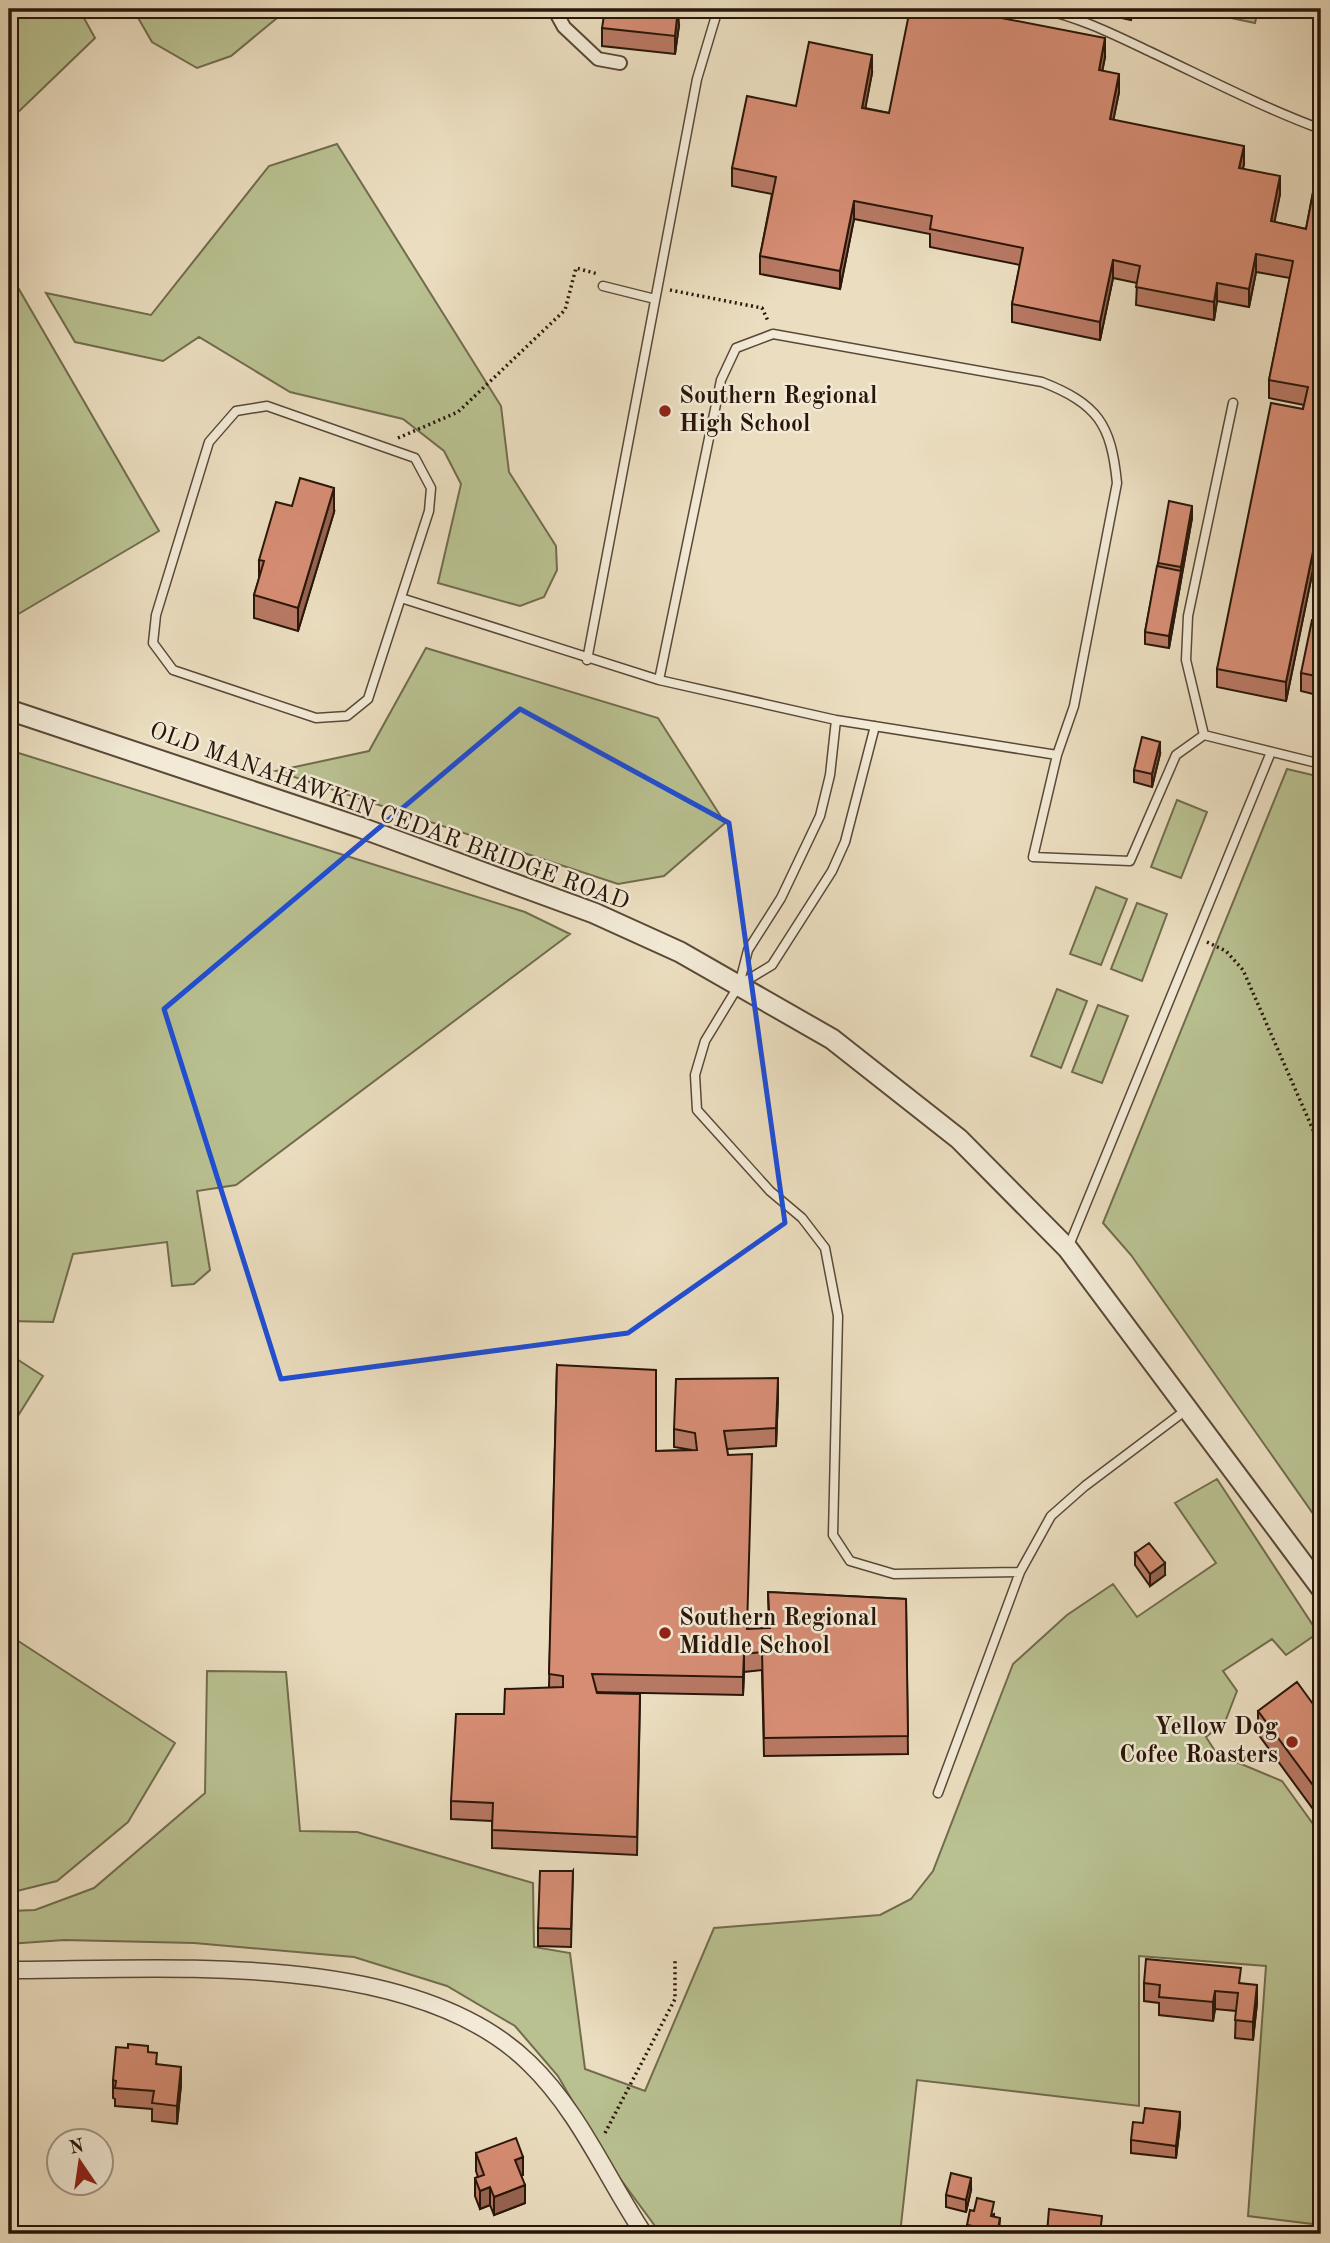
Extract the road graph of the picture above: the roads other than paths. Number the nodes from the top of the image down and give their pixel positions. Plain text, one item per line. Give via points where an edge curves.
1 (554, 9) edge
2 (718, 9) edge
3 (1041, 9) edge
4 (620, 64) dead end
5 (1321, 129) edge
6 (603, 286) dead end
7 (655, 299) junction
8 (1233, 403) dead end
9 (401, 598) junction
10 (587, 660) junction
11 (659, 680) junction
12 (9, 710) edge
13 (836, 720) junction
14 (875, 726) junction
15 (1204, 735) junction
16 (1271, 752) junction
17 (1057, 755) junction
18 (1321, 764) edge
19 (739, 985) junction
20 (1068, 1249) junction
21 (1188, 1409) junction
22 (1020, 1572) junction
23 (1321, 1588) edge
24 (938, 1793) dead end
25 (9, 1970) edge
26 (644, 2234) edge

1 - 4 street via 564,27 598,59
2 - 7 lane via 692,103
3 - 5 lane via 1125,40
6 - 7 lane
7 - 10 lane
8 - 15 lane via 1188,616 1186,660
9 - 9 lane via 429,511 431,488 415,458 267,406 236,411 209,442 156,615 153,643 173,670 316,718 347,716 368,699
9 - 10 lane
10 - 11 lane
11 - 13 lane
11 - 17 lane via 721,380 736,348 773,334 1042,382 1077,396 1104,425 1115,453 1117,483 1074,706
12 - 19 street, OLD MANAHAWKIN CEDAR BRIDGE ROAD via 337,819 594,913
13 - 14 lane
13 - 19 lane via 820,816 781,898 748,950
14 - 17 lane
14 - 19 lane via 845,842 832,871 772,965
15 - 16 lane
15 - 17 lane via 1176,755 1130,861 1033,857
16 - 18 lane
16 - 20 lane
19 - 20 street, OLD MANAHAWKIN CEDAR BRIDGE ROAD via 832,1039 951,1132
19 - 22 lane via 705,1041 695,1075 696,1110 770,1191 802,1218 825,1248 838,1316 833,1535 850,1561 894,1574
20 - 21 street, OLD MANAHAWKIN CEDAR BRIDGE ROAD
21 - 22 lane via 1051,1516
21 - 23 street, OLD MANAHAWKIN CEDAR BRIDGE ROAD
22 - 24 lane
25 - 26 street via 235,1970 335,1978 409,1995 483,2028 529,2062 569,2110

